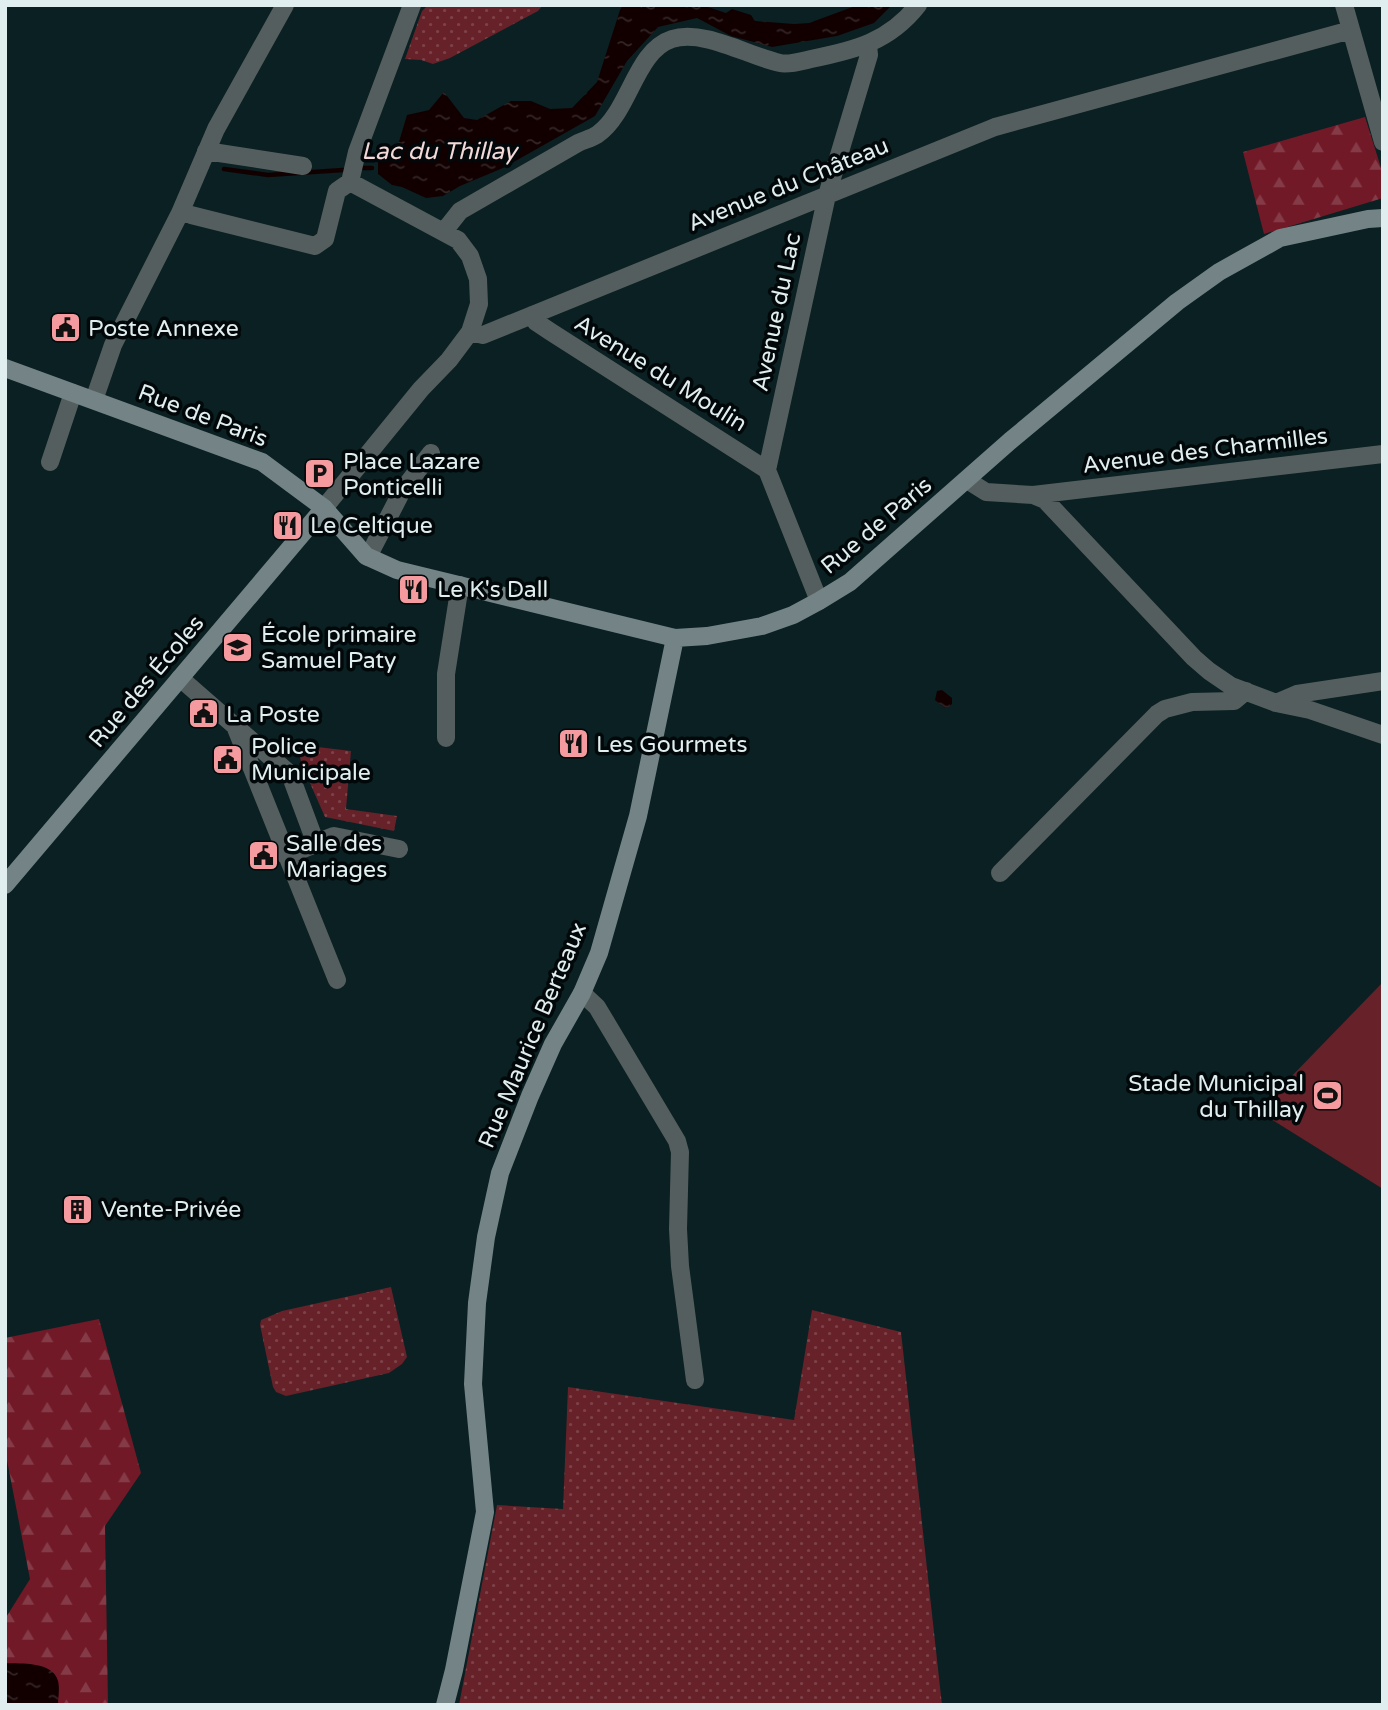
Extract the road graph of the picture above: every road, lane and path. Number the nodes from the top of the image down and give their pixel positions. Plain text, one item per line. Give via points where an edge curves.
1 (285, 5) edge
2 (412, 5) edge
3 (918, 5) edge
4 (1344, 5) edge
5 (1351, 30) junction
6 (868, 45) junction
7 (1378, 104) edge
8 (1383, 142) edge
9 (206, 151) junction
10 (303, 166) dead end
11 (350, 182) junction
12 (827, 195) junction
13 (191, 215) dead end
14 (1383, 218) edge
15 (445, 230) junction
16 (532, 314) junction
17 (470, 332) junction
18 (5, 368) edge
19 (74, 393) junction
20 (94, 400) junction
21 (431, 453) dead end
22 (1383, 454) edge
23 (50, 461) dead end
24 (767, 470) junction
25 (967, 480) junction
26 (1033, 495) junction
27 (324, 508) junction
28 (368, 558) junction
29 (460, 586) junction
30 (819, 601) junction
31 (675, 638) junction
32 (180, 678) junction
33 (1383, 681) edge
34 (1246, 691) junction
35 (1276, 703) junction
36 (235, 726) junction
37 (1383, 735) edge
38 (446, 738) dead end
39 (316, 843) junction
40 (399, 849) dead end
41 (286, 856) junction
42 (1000, 873) dead end
43 (5, 885) edge
44 (337, 980) dead end
45 (582, 993) junction
46 (695, 1380) dead end
47 (445, 1705) edge

1 - 9 street
2 - 11 street
3 - 6 street via 900,24
4 - 5 street
5 - 7 street
5 - 12 street, Avenue du Château via 995,127
6 - 12 street, Avenue du Lac via 869,55
6 - 15 street via 783,64 691,36 672,39 653,48 616,114 598,134 460,211
7 - 8 street
9 - 10 street
9 - 20 street via 113,345
11 - 13 street via 337,191 325,239 315,246
11 - 15 street
12 - 16 street, Avenue du Château
12 - 24 street, Avenue du Lac
14 - 25 street, Rue de Paris via 1280,238 1219,272 1177,302
15 - 17 street via 470,256 478,279 479,304
16 - 17 street, Avenue du Château via 483,335
16 - 24 street, Avenue du Moulin via 551,332
17 - 27 street
18 - 19 street, Rue de Paris
19 - 20 street, Rue de Paris
19 - 23 street
20 - 27 street, Rue de Paris via 262,462
21 - 28 street via 402,491
22 - 26 street, Avenue des Charmilles
24 - 30 street
25 - 26 street, Avenue des Charmilles via 986,492
25 - 30 street, Rue de Paris via 850,582
26 - 34 street via 1054,507 1194,658 1231,686
27 - 28 street, Rue de Paris
27 - 32 street, Rue des Écoles
28 - 29 street, Rue de Paris via 409,575
29 - 31 street, Rue de Paris
29 - 38 street via 446,674
30 - 31 street, Rue de Paris via 762,626
31 - 45 street, Rue Maurice Berteaux via 638,816 599,953
32 - 36 street
32 - 43 street, Rue des Écoles
33 - 35 street via 1297,694
34 - 35 street
34 - 42 street via 1234,701 1192,702 1157,714
35 - 37 street
36 - 39 street via 290,774
36 - 41 street
39 - 40 street via 334,835
39 - 41 street
41 - 44 street
45 - 46 street via 597,1007 677,1141 680,1266
45 - 47 street, Rue Maurice Berteaux via 530,1096 500,1174 486,1237 473,1384 485,1512

